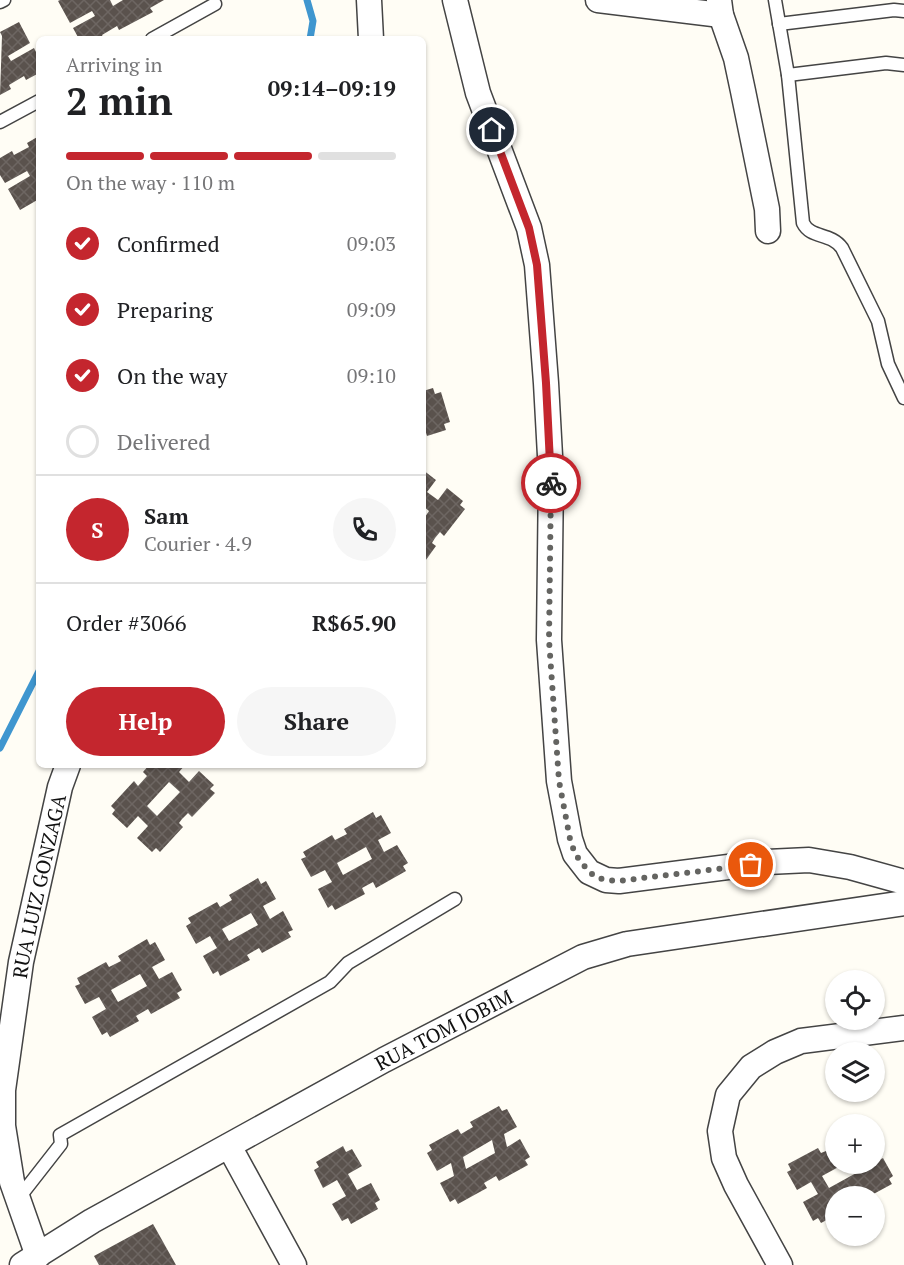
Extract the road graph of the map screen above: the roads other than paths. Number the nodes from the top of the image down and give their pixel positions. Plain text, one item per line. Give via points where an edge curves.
1 (369, 0) edge
2 (455, 0) edge
3 (598, 0) edge
4 (775, 0) edge
5 (215, 4) dead end
6 (720, 8) edge
7 (904, 11) edge
8 (779, 24) junction
9 (157, 36) edge
10 (371, 36) edge
11 (904, 65) edge
12 (788, 75) junction
13 (36, 103) edge
14 (0, 122) edge
15 (768, 231) dead end
16 (904, 398) edge
17 (67, 768) edge
18 (904, 882) edge
19 (455, 898) dead end
20 (904, 903) edge
21 (904, 1028) edge
22 (229, 1146) junction
23 (18, 1199) junction
24 (30, 1260) edge
25 (294, 1265) edge
26 (780, 1265) edge

1 - 10 street
2 - 18 street via 478,93 529,228 537,265 551,474 549,640 559,781 575,854 589,872 606,880 809,860
3 - 6 street
4 - 8 lane
5 - 9 lane
6 - 15 street via 736,58 767,209
7 - 8 lane
8 - 12 lane
11 - 12 lane via 886,63
12 - 16 lane via 803,223 810,232 832,238 842,248 878,321 888,364
13 - 14 lane
17 - 23 street, RUA LUIZ GONZAGA via 21,962 3,1090 3,1126
19 - 23 lane via 348,963 330,982 60,1135 61,1144
20 - 22 street, RUA TOM JOBIM via 627,944 583,957
21 - 26 street via 801,1041 751,1067 728,1095 720,1131 724,1158
22 - 24 street, RUA TOM JOBIM via 92,1221
22 - 25 street
23 - 24 street, RUA LUIZ GONZAGA

